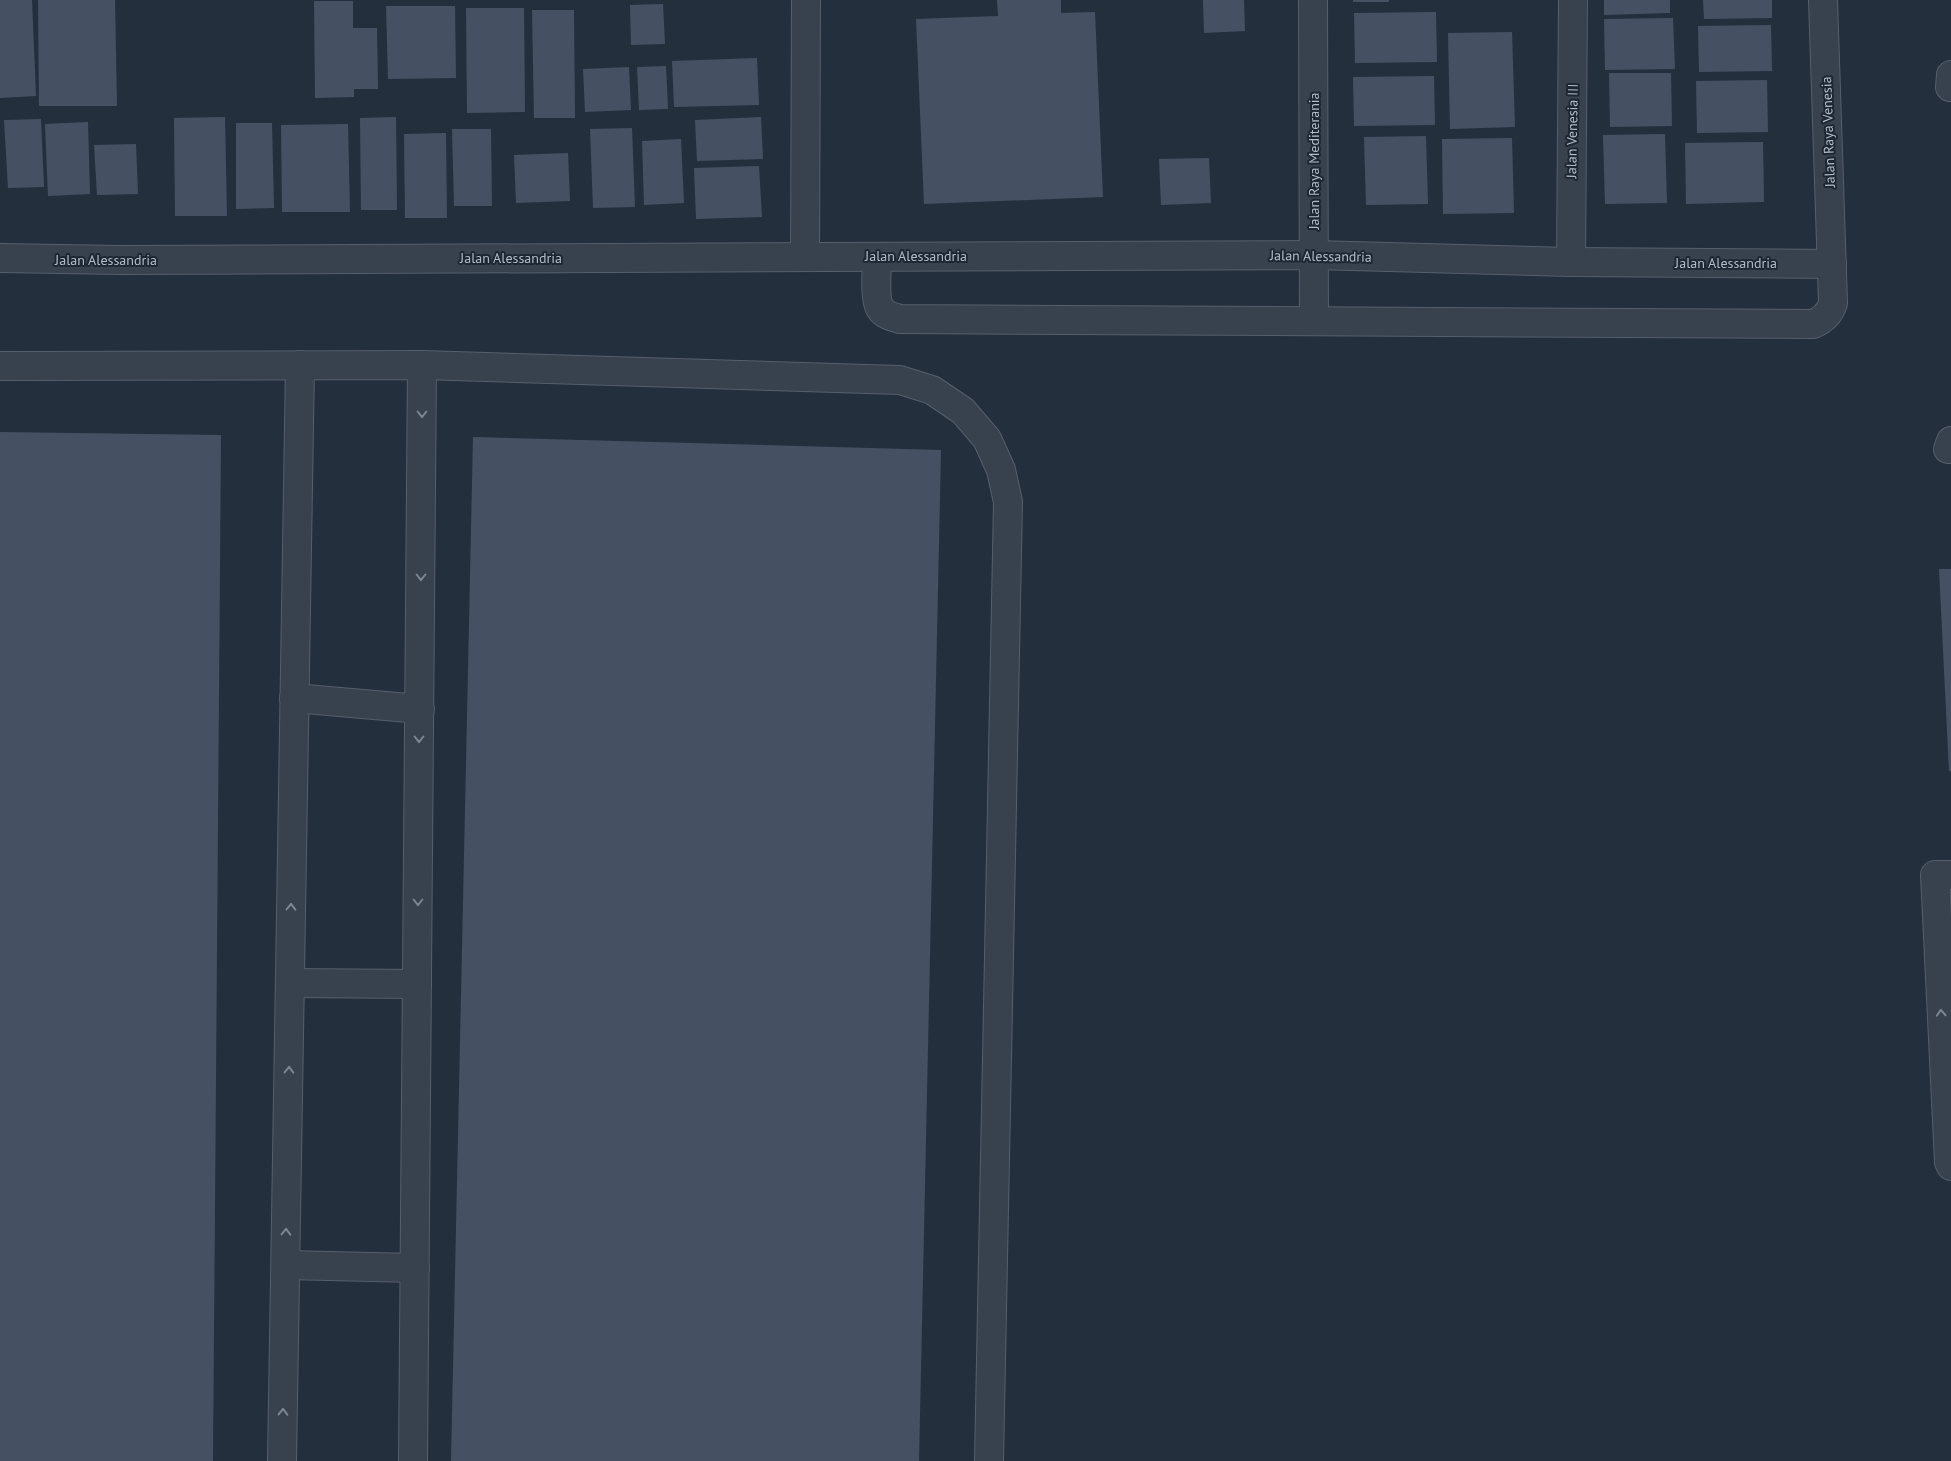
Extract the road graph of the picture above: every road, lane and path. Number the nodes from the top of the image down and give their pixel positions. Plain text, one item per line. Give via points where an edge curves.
1 (806, 0) edge
2 (1313, 0) edge
3 (1573, 0) edge
4 (1823, 0) edge
5 (1951, 75) edge
6 (1950, 87) edge
7 (1314, 255) junction
8 (877, 256) junction
9 (805, 257) junction
10 (0, 258) edge
11 (1571, 262) junction
12 (1832, 264) junction
13 (1314, 321) junction
14 (300, 365) junction
15 (422, 365) junction
16 (0, 366) edge
17 (294, 698) junction
18 (420, 709) junction
19 (1951, 875) edge
20 (290, 982) junction
21 (417, 984) junction
22 (1951, 1166) edge
23 (286, 1265) junction
24 (415, 1268) junction
25 (282, 1461) edge
26 (413, 1461) edge
27 (989, 1461) edge

1 - 9 street
2 - 7 street, Jalan Raya Mediterania
3 - 11 street, Jalan Venesia III
4 - 12 street, Jalan Raya Venesia
5 - 6 street
7 - 8 street, Jalan Alessandria
7 - 11 street, Jalan Alessandria
7 - 13 street, Jalan Raya Mediterania
8 - 9 street, Jalan Alessandria
8 - 13 street, Jalan Raya Venesia via 877,302 888,316 900,320
9 - 10 street, Jalan Alessandria
11 - 12 street, Jalan Alessandria
12 - 13 street, Jalan Raya Venesia via 1833,303 1821,321 1813,324
14 - 15 street
14 - 16 street
14 - 17 street
15 -> 18 street
15 - 27 street via 900,380 932,390 963,411 987,439 1001,470 1008,502
17 - 18 street
20 -> 17 street
18 -> 21 street
22 -> 19 street via 1948,1162 1935,875
20 - 21 street
23 -> 20 street
21 - 24 street
23 - 24 street
25 -> 23 street
24 - 26 street

